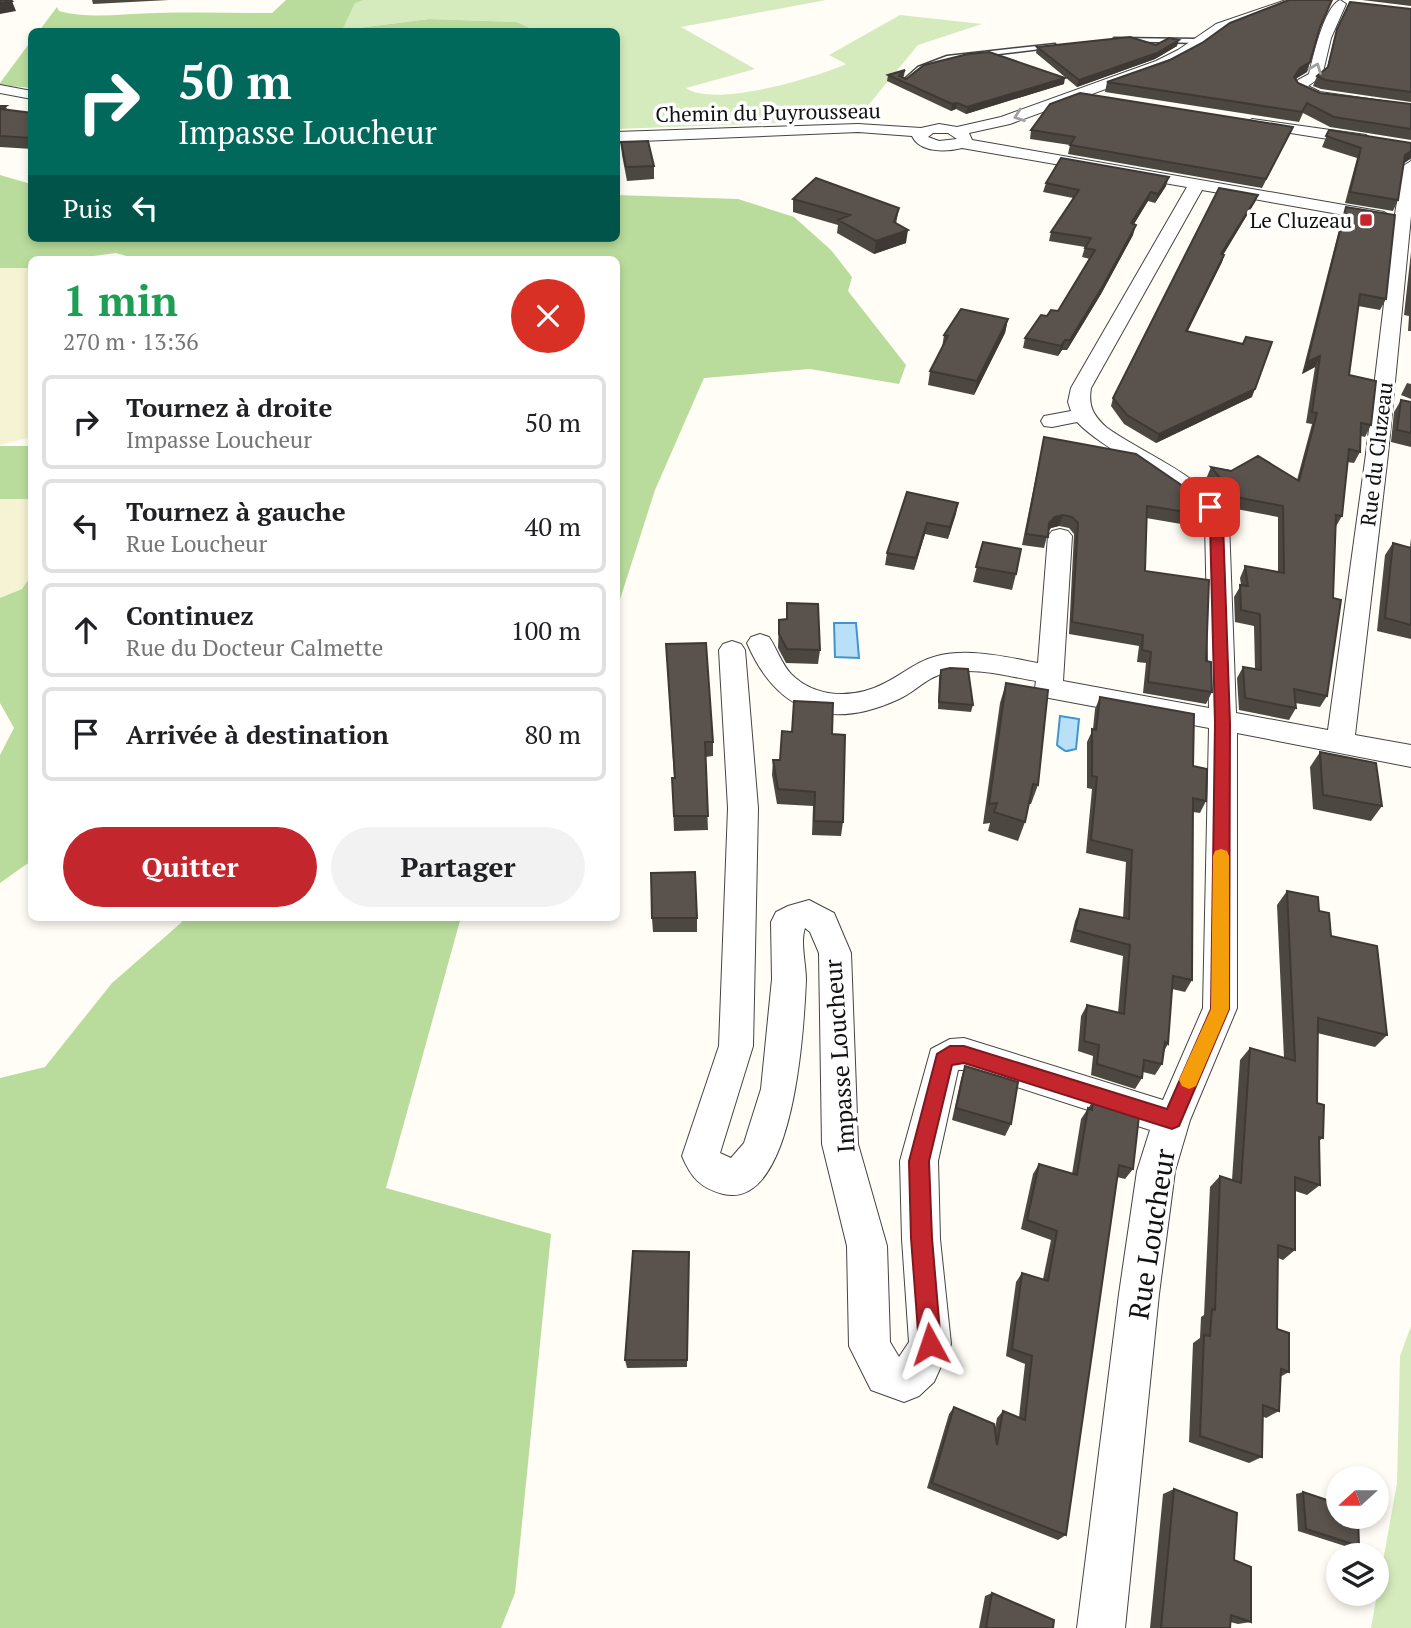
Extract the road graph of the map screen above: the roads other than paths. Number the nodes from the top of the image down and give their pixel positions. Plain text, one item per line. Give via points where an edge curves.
1 (1293, 1) edge
2 (1324, 2) edge
3 (1105, 41) edge
4 (1199, 41) junction
5 (1069, 44) edge
6 (904, 82) edge
7 (0, 89) edge
8 (28, 94) edge
9 (1079, 95) junction
10 (1106, 100) edge
11 (1411, 109) edge
12 (1239, 121) edge
13 (620, 137) edge
14 (960, 137) junction
15 (1384, 143) edge
16 (1411, 166) edge
17 (1196, 186) junction
18 (1409, 187) edge
19 (1406, 221) edge
20 (1402, 308) edge
21 (1083, 415) junction
22 (1052, 421) dead end
23 (1060, 536) dead end
24 (1050, 681) junction
25 (1223, 723) junction
26 (1340, 742) junction
27 (1411, 756) edge
28 (1172, 1120) junction
29 (1101, 1628) edge

1 - 4 street via 1221,27
11 -> 2 street via 1317,96 1300,88 1315,76 1325,37 1346,5
3 - 4 lane
4 - 9 street via 1173,60
5 - 6 lane via 947,58 920,68
7 - 8 street
9 - 10 street
9 -> 14 street
12 - 15 street
13 - 14 street, Chemin du Puyrousseau via 940,128
14 - 17 street
16 - 18 street, Rue du Cluzeau
17 - 19 street
17 - 21 street via 1081,388
18 - 19 street, Rue du Cluzeau
19 - 20 street, Rue du Cluzeau
20 - 26 street, Rue du Cluzeau via 1392,403
21 - 22 street
21 - 25 street, Rue Loucheur via 1103,436 1210,507 1217,523
23 - 24 street
24 - 25 street
24 - 28 street, Impasse Loucheur via 991,665 948,663 925,668 892,691 859,702 829,704 803,699 785,687 764,655 746,646 736,1046 701,1156 707,1169 721,1177 739,1177 760,1153 779,1089 789,979 788,922 809,913 823,923 835,953 841,1144 866,1246 870,1346 886,1375 904,1381 919,1367 930,1344 919,1161 943,1060 964,1054
25 - 26 street
25 - 28 street, Rue Loucheur via 1220,1009
26 - 27 street
28 - 29 street, Rue Loucheur via 1156,1171

